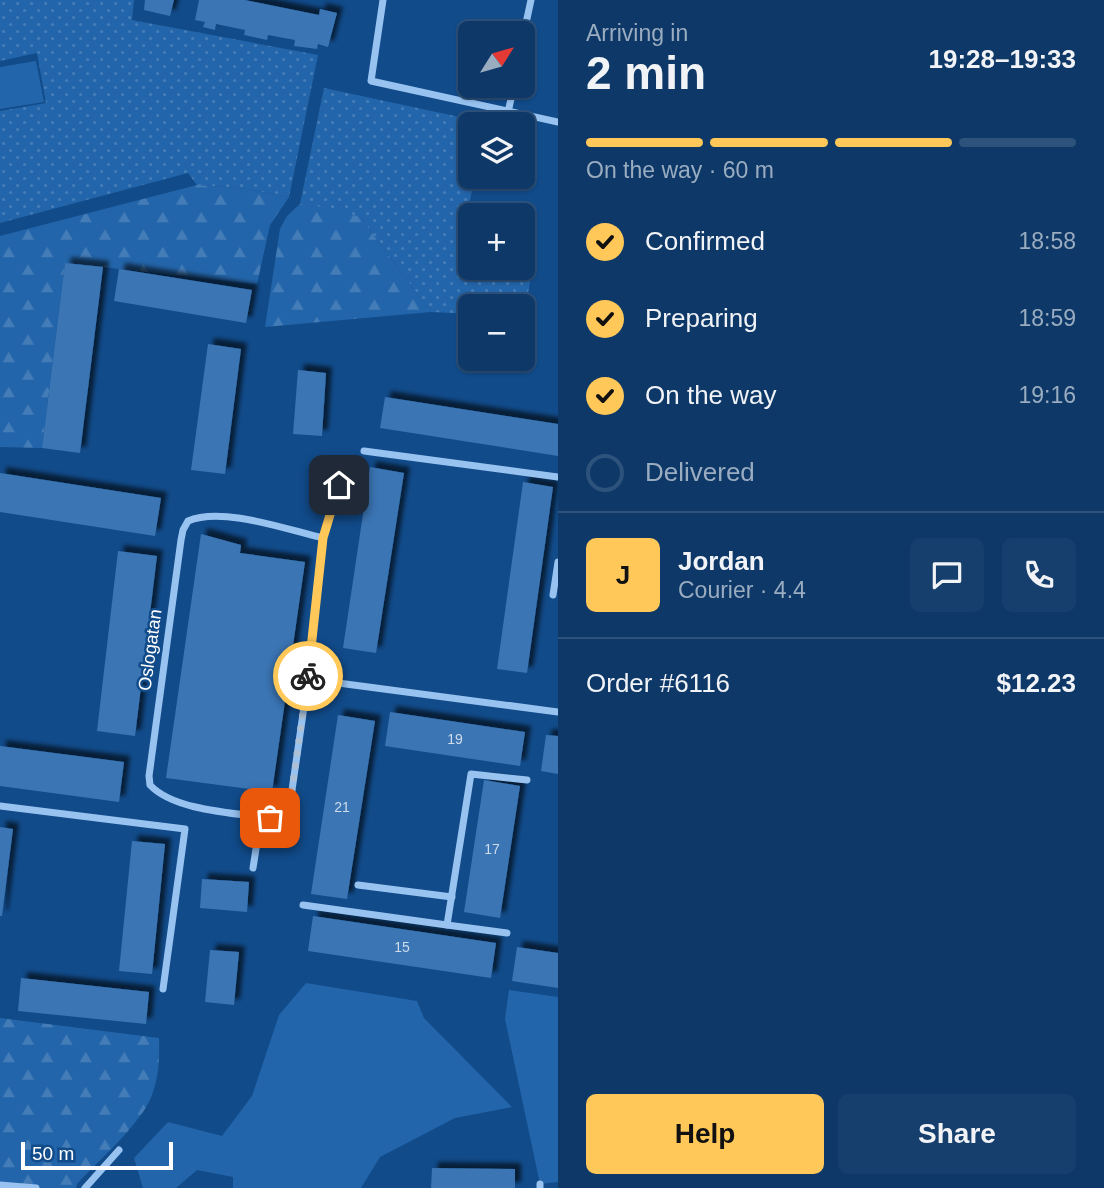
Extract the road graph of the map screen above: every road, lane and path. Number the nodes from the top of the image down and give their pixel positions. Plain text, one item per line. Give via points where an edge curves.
1 (383, 0) edge
2 (531, 0) edge
3 (526, 21) edge
4 (511, 98) edge
5 (508, 112) joint
6 (535, 117) edge
7 (558, 121) edge
8 (364, 451) dead end
9 (558, 477) edge
10 (339, 485) dead end
11 (323, 538) junction
12 (558, 562) edge
13 (553, 595) dead end
14 (308, 679) junction
15 (558, 712) edge
16 (527, 780) dead end
17 (0, 806) edge
18 (261, 817) junction
19 (253, 868) dead end
20 (358, 885) dead end
21 (452, 897) junction
22 (303, 905) dead end
23 (447, 925) junction
24 (507, 933) dead end
25 (163, 989) dead end
26 (119, 1150) dead end
27 (0, 1185) edge
28 (36, 1188) edge
29 (85, 1188) edge

1 - 5 street via 371,81
2 - 3 street
4 - 5 street
6 - 7 street
8 - 9 street
10 - 11 street
11 - 14 street
11 - 18 street, Oslogatan via 242,519 207,516 188,521 183,530 150,785 165,798 192,806
12 - 13 street
14 - 15 street
14 - 18 street via 291,797 279,815
16 - 21 street via 471,774
17 - 25 street via 185,829
18 - 19 street
20 - 21 street
21 - 23 street
22 - 23 street
23 - 24 street
26 - 29 street
27 - 28 street

